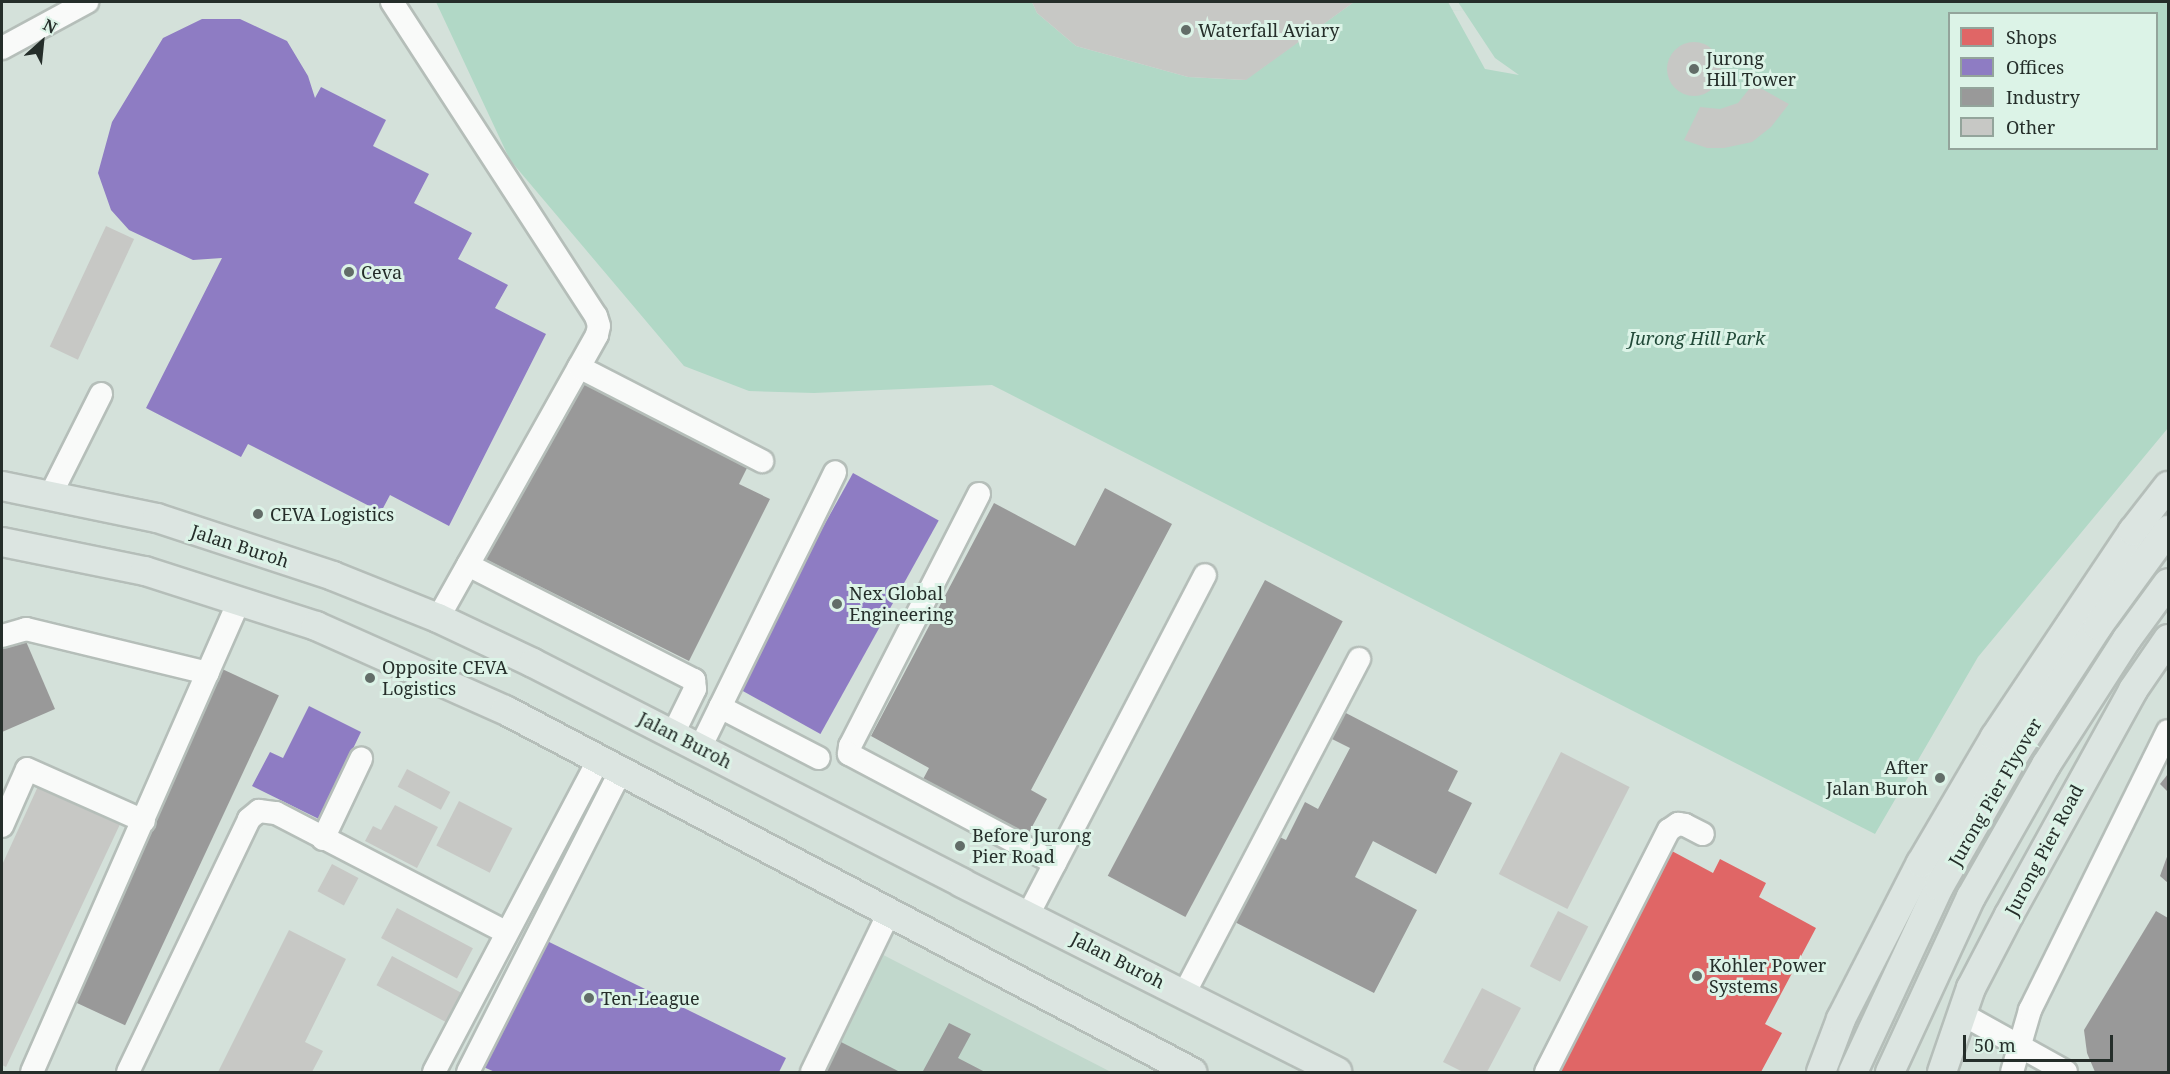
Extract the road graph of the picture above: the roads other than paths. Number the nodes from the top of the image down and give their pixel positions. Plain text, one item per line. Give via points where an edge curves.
1 (87, 2) edge
2 (392, 2) edge
3 (2, 48) edge
4 (579, 367) junction
5 (101, 394) dead end
6 (762, 461) dead end
7 (835, 472) dead end
8 (2, 486) edge
9 (2169, 486) edge
10 (979, 494) dead end
11 (50, 496) junction
12 (2169, 530) edge
13 (2, 542) edge
14 (468, 565) junction
15 (1205, 575) dead end
16 (2169, 583) edge
17 (239, 601) junction
18 (438, 618) junction
19 (2, 636) edge
20 (2169, 639) edge
21 (1359, 659) dead end
22 (208, 674) junction
23 (720, 707) junction
24 (2169, 730) edge
25 (673, 734) junction
26 (700, 748) junction
27 (819, 758) dead end
28 (360, 759) dead end
29 (610, 765) junction
30 (144, 821) junction
31 (2, 826) edge
32 (1703, 834) dead end
33 (323, 839) junction
34 (1055, 863) junction
35 (890, 912) junction
36 (1028, 915) junction
37 (506, 932) junction
38 (1184, 994) junction
39 (1962, 1014) junction
40 (2020, 1046) junction
41 (1184, 1071) edge
42 (32, 1072) edge
43 (128, 1072) edge
44 (434, 1072) edge
45 (468, 1072) edge
46 (812, 1072) edge
47 (1337, 1072) edge
48 (1546, 1072) edge
49 (1821, 1072) edge
50 (1853, 1072) edge
51 (1890, 1072) edge
52 (1942, 1072) edge
53 (2012, 1072) edge
54 (2066, 1072) edge

1 - 3 lane
2 - 4 lane via 596,316 597,334
4 - 6 lane
4 - 14 lane
5 - 11 lane
7 - 23 lane
8 - 11 main road, Jalan Buroh
9 - 49 main road via 2133,531 1995,737 1932,844 1841,1019
10 - 34 lane via 849,754
11 - 18 main road, Jalan Buroh via 157,518 333,576
12 - 50 main road, Jurong Pier Flyover via 2098,626 2016,752 1939,887
13 - 17 main road via 145,571
14 - 18 lane
14 - 25 lane via 694,680 694,689
15 - 34 lane
16 - 51 main road, Jurong Pier Flyover via 2127,639 2046,765 1971,897
17 - 22 lane
17 - 29 main road via 316,626 506,710
18 - 25 main road, Jalan Buroh
19 - 22 lane via 26,629
20 - 39 main road, Jurong Pier Road via 2133,690 2089,767 1971,988
21 - 38 lane
22 - 30 lane
23 - 26 lane
23 - 27 lane
24 - 40 lane via 2030,1010
25 - 26 main road, Jalan Buroh
26 - 36 main road, Jalan Buroh
28 - 33 lane
29 - 35 main road
29 - 37 lane
29 - 45 lane
30 - 31 lane via 27,769
30 - 42 lane
32 - 48 lane via 1678,824 1669,830
33 - 37 lane
33 - 43 lane via 276,813 259,812 249,819
34 - 36 lane
35 - 41 main road
35 - 46 lane
36 - 38 main road, Jalan Buroh
37 - 44 lane
38 - 47 main road, Jalan Buroh
39 - 40 lane
39 - 52 main road, Jurong Pier Road
40 - 53 lane
40 - 54 lane

